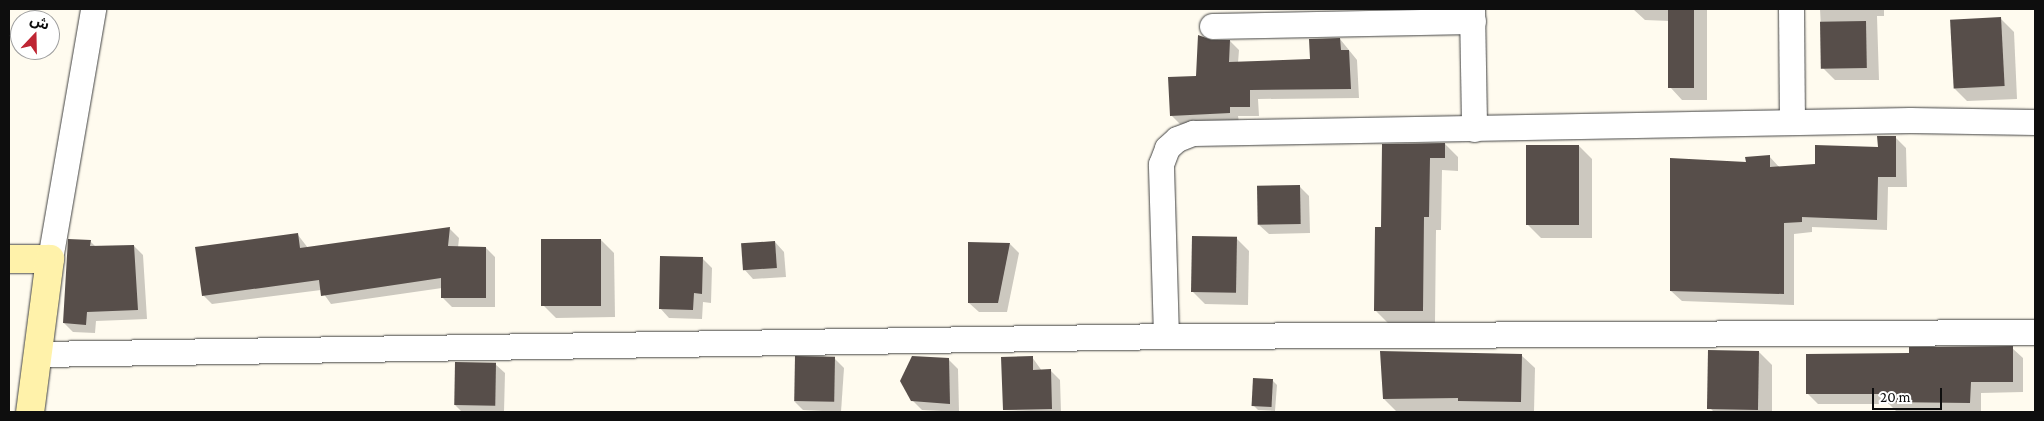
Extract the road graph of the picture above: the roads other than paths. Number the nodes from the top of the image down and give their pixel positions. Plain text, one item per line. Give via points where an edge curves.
1 (93, 9) edge
2 (1791, 9) edge
3 (1472, 15) edge
4 (1304, 16) edge
5 (1212, 26) dead end
6 (1792, 122) junction
7 (2035, 122) edge
8 (1474, 129) junction
9 (50, 258) junction
10 (9, 259) edge
11 (2035, 332) edge
12 (1166, 336) junction
13 (38, 354) junction
14 (30, 412) edge

1 - 9 street
2 - 6 street
3 - 4 street
3 - 8 street
4 - 5 street
6 - 7 street
6 - 8 street
8 - 12 street via 1222,132 1193,133 1177,139 1167,148 1161,164
9 - 10 street
9 - 13 street
11 - 12 street
12 - 13 street
13 - 14 street

